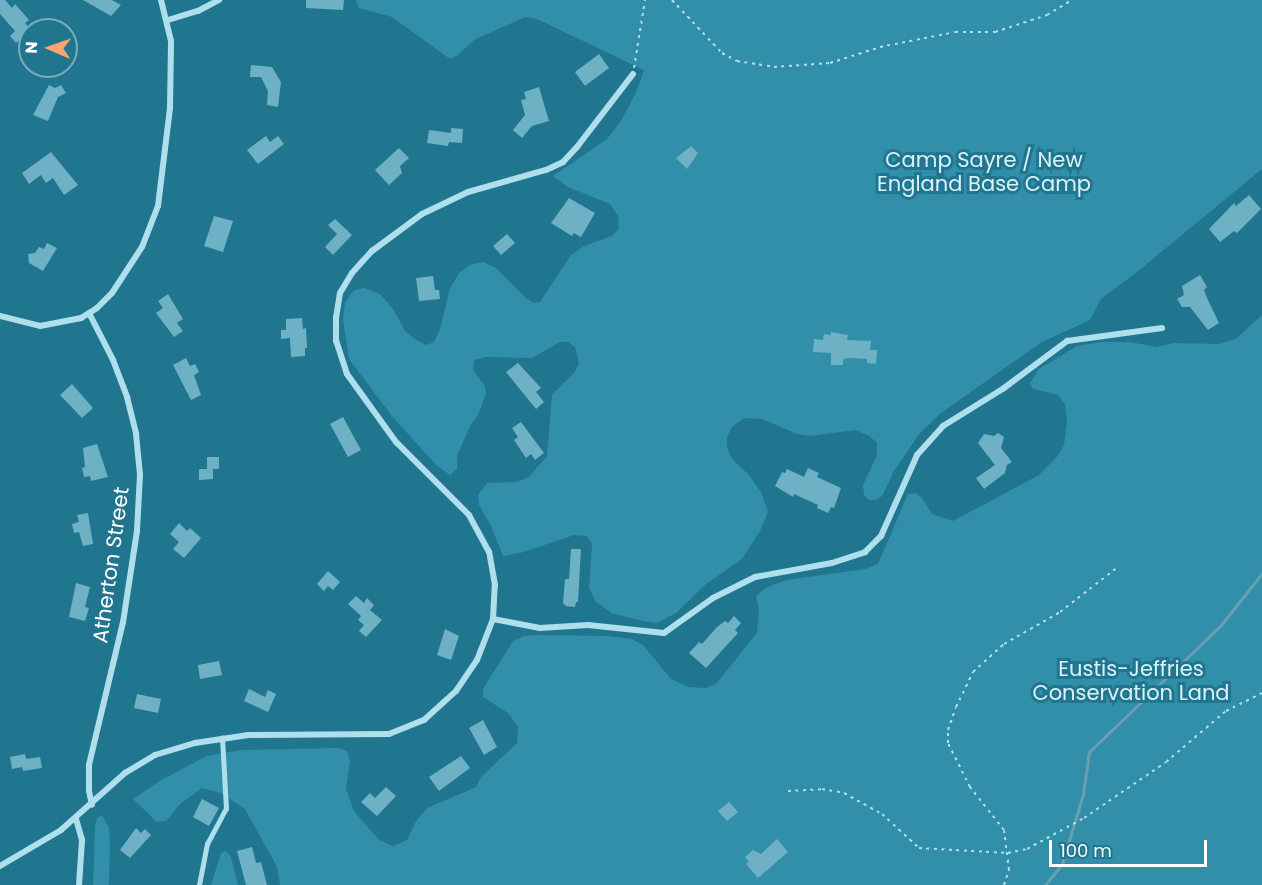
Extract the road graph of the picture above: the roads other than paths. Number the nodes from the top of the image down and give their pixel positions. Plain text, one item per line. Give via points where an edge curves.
1 (161, 0) edge
2 (219, 0) edge
3 (168, 20) junction
4 (633, 74) road end
5 (89, 313) junction
6 (0, 316) edge
7 (1162, 328) dead end
8 (493, 619) junction
9 (222, 738) junction
10 (92, 805) junction
11 (76, 819) junction
12 (0, 866) edge
13 (79, 885) edge
14 (199, 885) edge

1 - 3 street
2 - 3 street
3 - 5 street via 171,108 158,206 149,233 128,271 105,301
4 - 8 street via 563,162 468,192 422,214 372,251 348,279 338,302 338,351 352,382 396,442 469,515 485,542 494,573
5 - 6 street via 64,323 40,326
5 - 10 street, Atherton Street via 127,397 138,447 140,481 137,531 123,622 89,765
7 - 8 street via 1067,341 1012,382 950,420 917,454 881,536 866,552 755,577 714,598 664,633 588,625 540,628
8 - 9 street via 482,650 460,686 432,714 406,729 380,735 274,734
9 - 10 street via 144,760
9 - 14 lane via 226,809 207,844
10 - 11 street
11 - 12 street
11 - 13 street via 82,840

